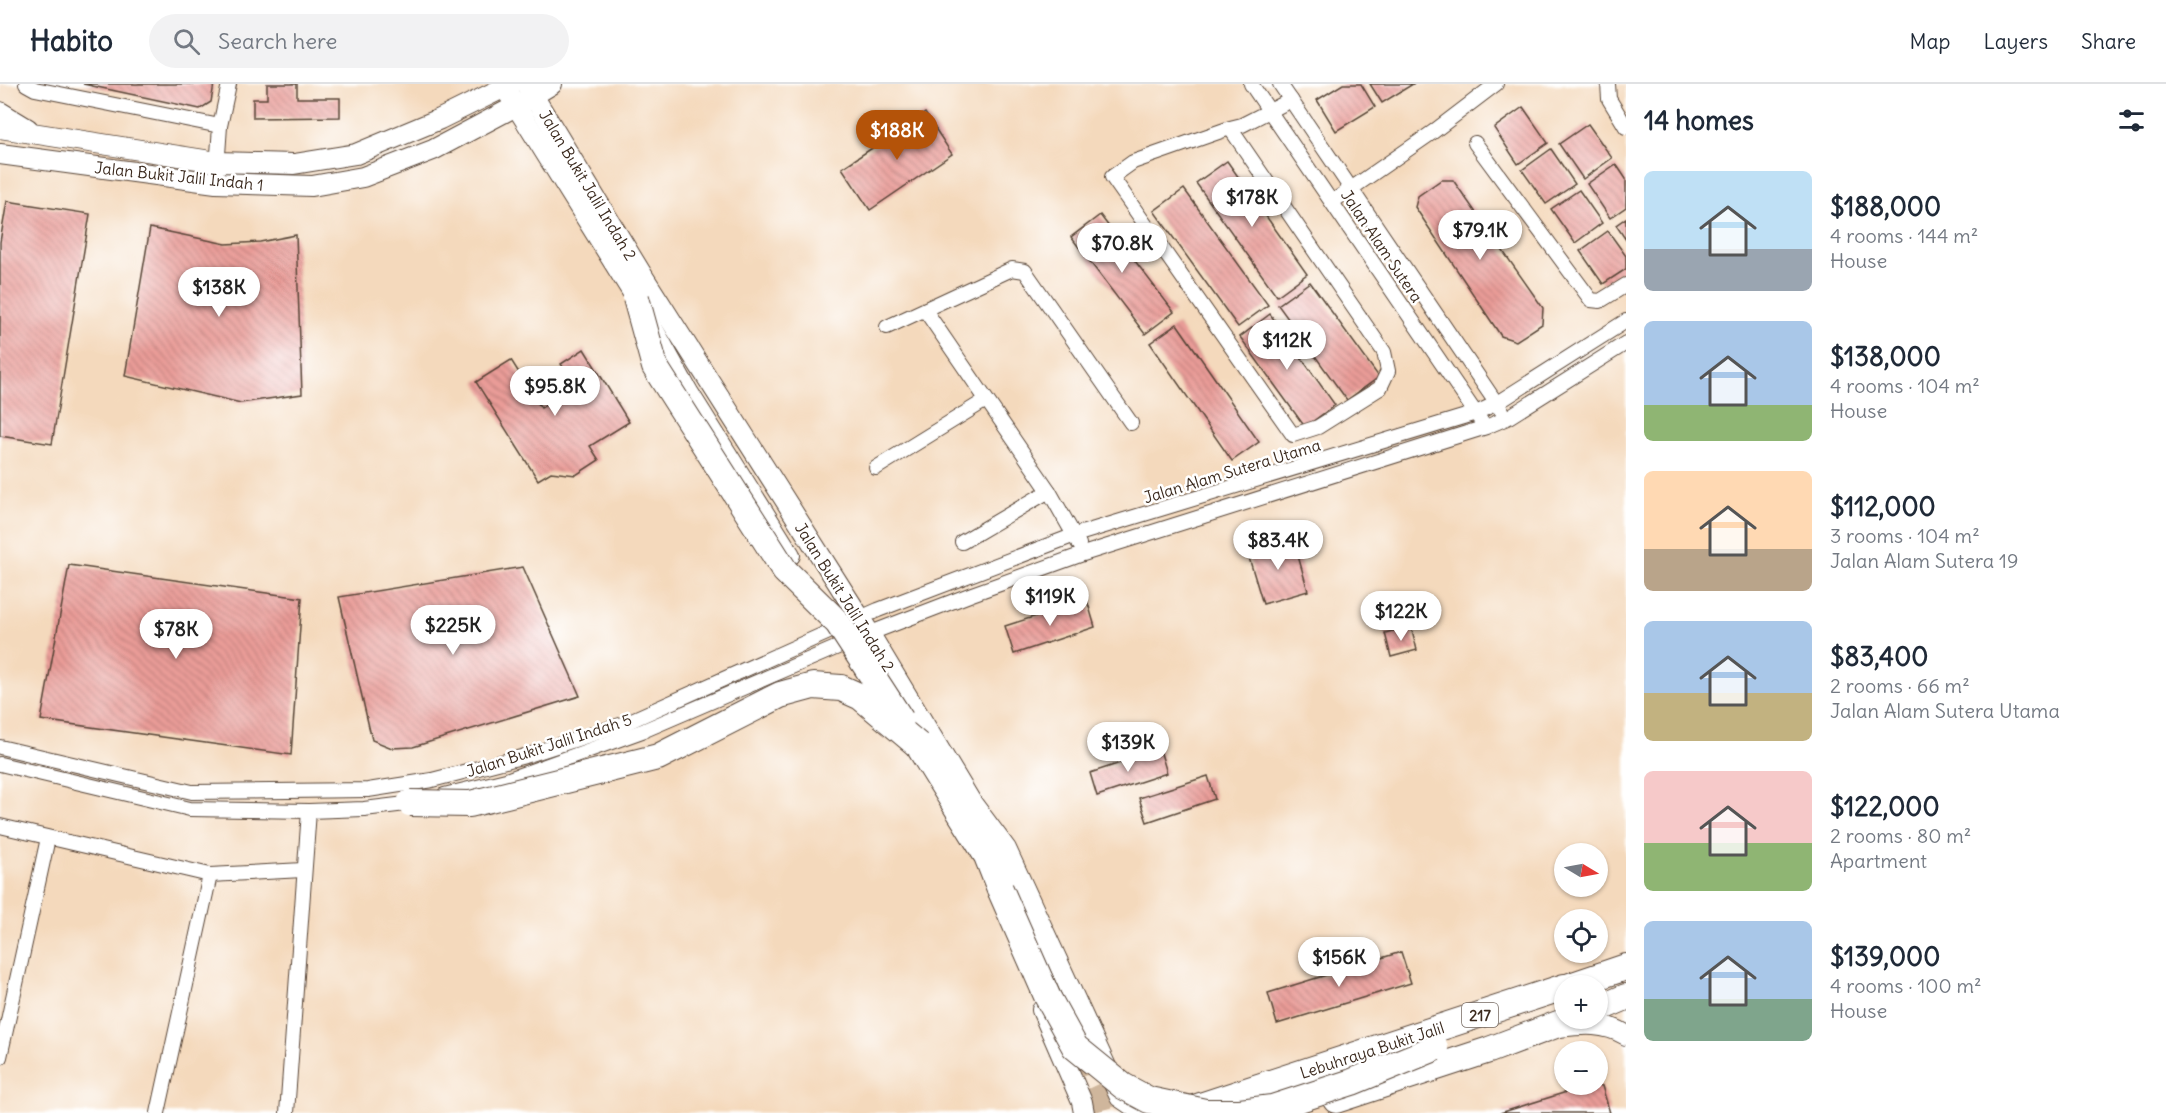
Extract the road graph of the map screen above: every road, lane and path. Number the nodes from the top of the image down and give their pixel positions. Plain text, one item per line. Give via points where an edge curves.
1 (26, 84) edge
2 (229, 84) edge
3 (552, 84) edge
4 (1251, 84) edge
5 (1280, 84) edge
6 (1496, 84) edge
7 (1608, 84) edge
8 (508, 86) edge
9 (525, 95) edge
10 (1291, 100) junction
11 (1270, 111) junction
12 (0, 112) edge
13 (220, 126) junction
14 (1626, 127) edge
15 (0, 128) edge
16 (1230, 128) junction
17 (41, 136) junction
18 (1475, 143) dead end
19 (0, 154) edge
20 (217, 162) junction
21 (216, 183) junction
22 (1351, 189) junction
23 (1332, 202) junction
24 (1626, 285) edge
25 (636, 298) junction
26 (925, 310) junction
27 (1626, 321) edge
28 (887, 327) dead end
29 (1626, 343) edge
30 (986, 400) junction
31 (1497, 403) junction
32 (1476, 413) junction
33 (1507, 418) junction
34 (1131, 423) dead end
35 (1486, 427) junction
36 (876, 468) dead end
37 (1049, 491) junction
38 (1075, 535) junction
39 (962, 542) dead end
40 (1029, 553) junction
41 (1083, 554) junction
42 (1035, 572) junction
43 (864, 626) junction
44 (840, 637) junction
45 (918, 745) junction
46 (0, 747) edge
47 (0, 764) edge
48 (410, 803) junction
49 (309, 811) junction
50 (0, 826) edge
51 (48, 838) junction
52 (303, 870) junction
53 (210, 875) junction
54 (1626, 967) edge
55 (1602, 975) edge
56 (1554, 990) edge
57 (1626, 991) edge
58 (1608, 995) edge
59 (1626, 997) edge
60 (1608, 1005) edge
61 (1554, 1019) edge
62 (1554, 1021) edge
63 (1608, 1027) edge
64 (1626, 1035) edge
65 (0, 1057) edge
66 (158, 1113) edge
67 (287, 1113) edge
68 (1084, 1113) edge
69 (1148, 1113) edge
70 (1179, 1113) edge
71 (1293, 1113) edge

1 - 13 street
2 - 13 street
3 - 9 street, Jalan Bukit Jalil Indah 1
4 - 11 street, Jalan Alam Sutera
5 - 10 street, Jalan Alam Sutera
6 - 22 street
7 - 14 street via 1609,99
8 - 9 street, Jalan Bukit Jalil Indah 2
8 - 20 street, Jalan Bukit Jalil Indah 1 via 356,154 294,164
9 - 21 street, Jalan Bukit Jalil Indah 1 via 433,150 363,177 312,186
9 - 25 street, Jalan Bukit Jalil Indah 2
9 - 43 street, Jalan Bukit Jalil Indah 2
10 - 11 street
10 - 22 street, Jalan Alam Sutera
11 - 16 street
11 - 23 street, Jalan Alam Sutera
12 - 17 street
13 - 20 street
15 - 17 street, Jalan Bukit Jalil Indah 1
16 - 16 street via 1133,162 1112,177 1293,435 1318,427 1380,388 1388,371 1384,352
17 - 20 street, Jalan Bukit Jalil Indah 1
18 - 24 street via 1591,300 1600,301
19 - 21 street, Jalan Bukit Jalil Indah 1
20 - 21 street
22 - 23 street
22 - 31 street, Jalan Alam Sutera
23 - 32 street, Jalan Alam Sutera
25 - 44 street, Jalan Bukit Jalil Indah 2 via 688,392
25 - 45 highway, bridge via 655,367 785,571 838,623
26 - 28 street
26 - 30 street
26 - 34 street via 1012,269 1025,271
27 - 31 street, Jalan Alam Sutera Utama
29 - 33 street
30 - 36 street
30 - 37 street
31 - 32 street, Jalan Alam Sutera Utama
31 - 33 street, Jalan Alam Sutera
32 - 35 street, Jalan Alam Sutera
32 - 38 street, Jalan Alam Sutera Utama
33 - 35 street
35 - 41 street
37 - 38 street
37 - 39 street
38 - 40 street, Jalan Alam Sutera Utama
38 - 41 street
40 - 42 street
40 - 43 street, Jalan Alam Sutera Utama via 912,597
41 - 42 street
42 - 43 street
43 - 44 street
43 - 69 street, Jalan Bukit Jalil Indah 2 via 970,802 1006,849 1120,1097
44 - 46 street, Jalan Bukit Jalil Indah 5 via 623,723 525,756 432,780 368,790 192,792
44 - 48 street, Jalan Bukit Jalil Indah 5 via 635,734 506,780
44 - 68 street, Jalan Bukit Jalil Indah 2 via 973,855 1055,1038
45 - 48 highway, bridge via 861,697 841,688 813,686 780,694 658,757 470,804
45 - 61 highway, bridge via 987,855 1047,996 1075,1047 1123,1086 1149,1100 1205,1112 1272,1108 1352,1082 1435,1048
47 - 49 street, Jalan Bukit Jalil Indah 5 via 190,809
48 - 49 street, Jalan Bukit Jalil Indah 5
49 - 52 street
50 - 51 street
51 - 53 street
51 - 65 street
52 - 53 street
52 - 67 street
53 - 66 street
54 - 55 highway
56 - 70 highway, Lebuhraya Bukit Jalil / 217
57 - 58 highway
59 - 60 highway
62 - 71 highway, 217
63 - 64 street

